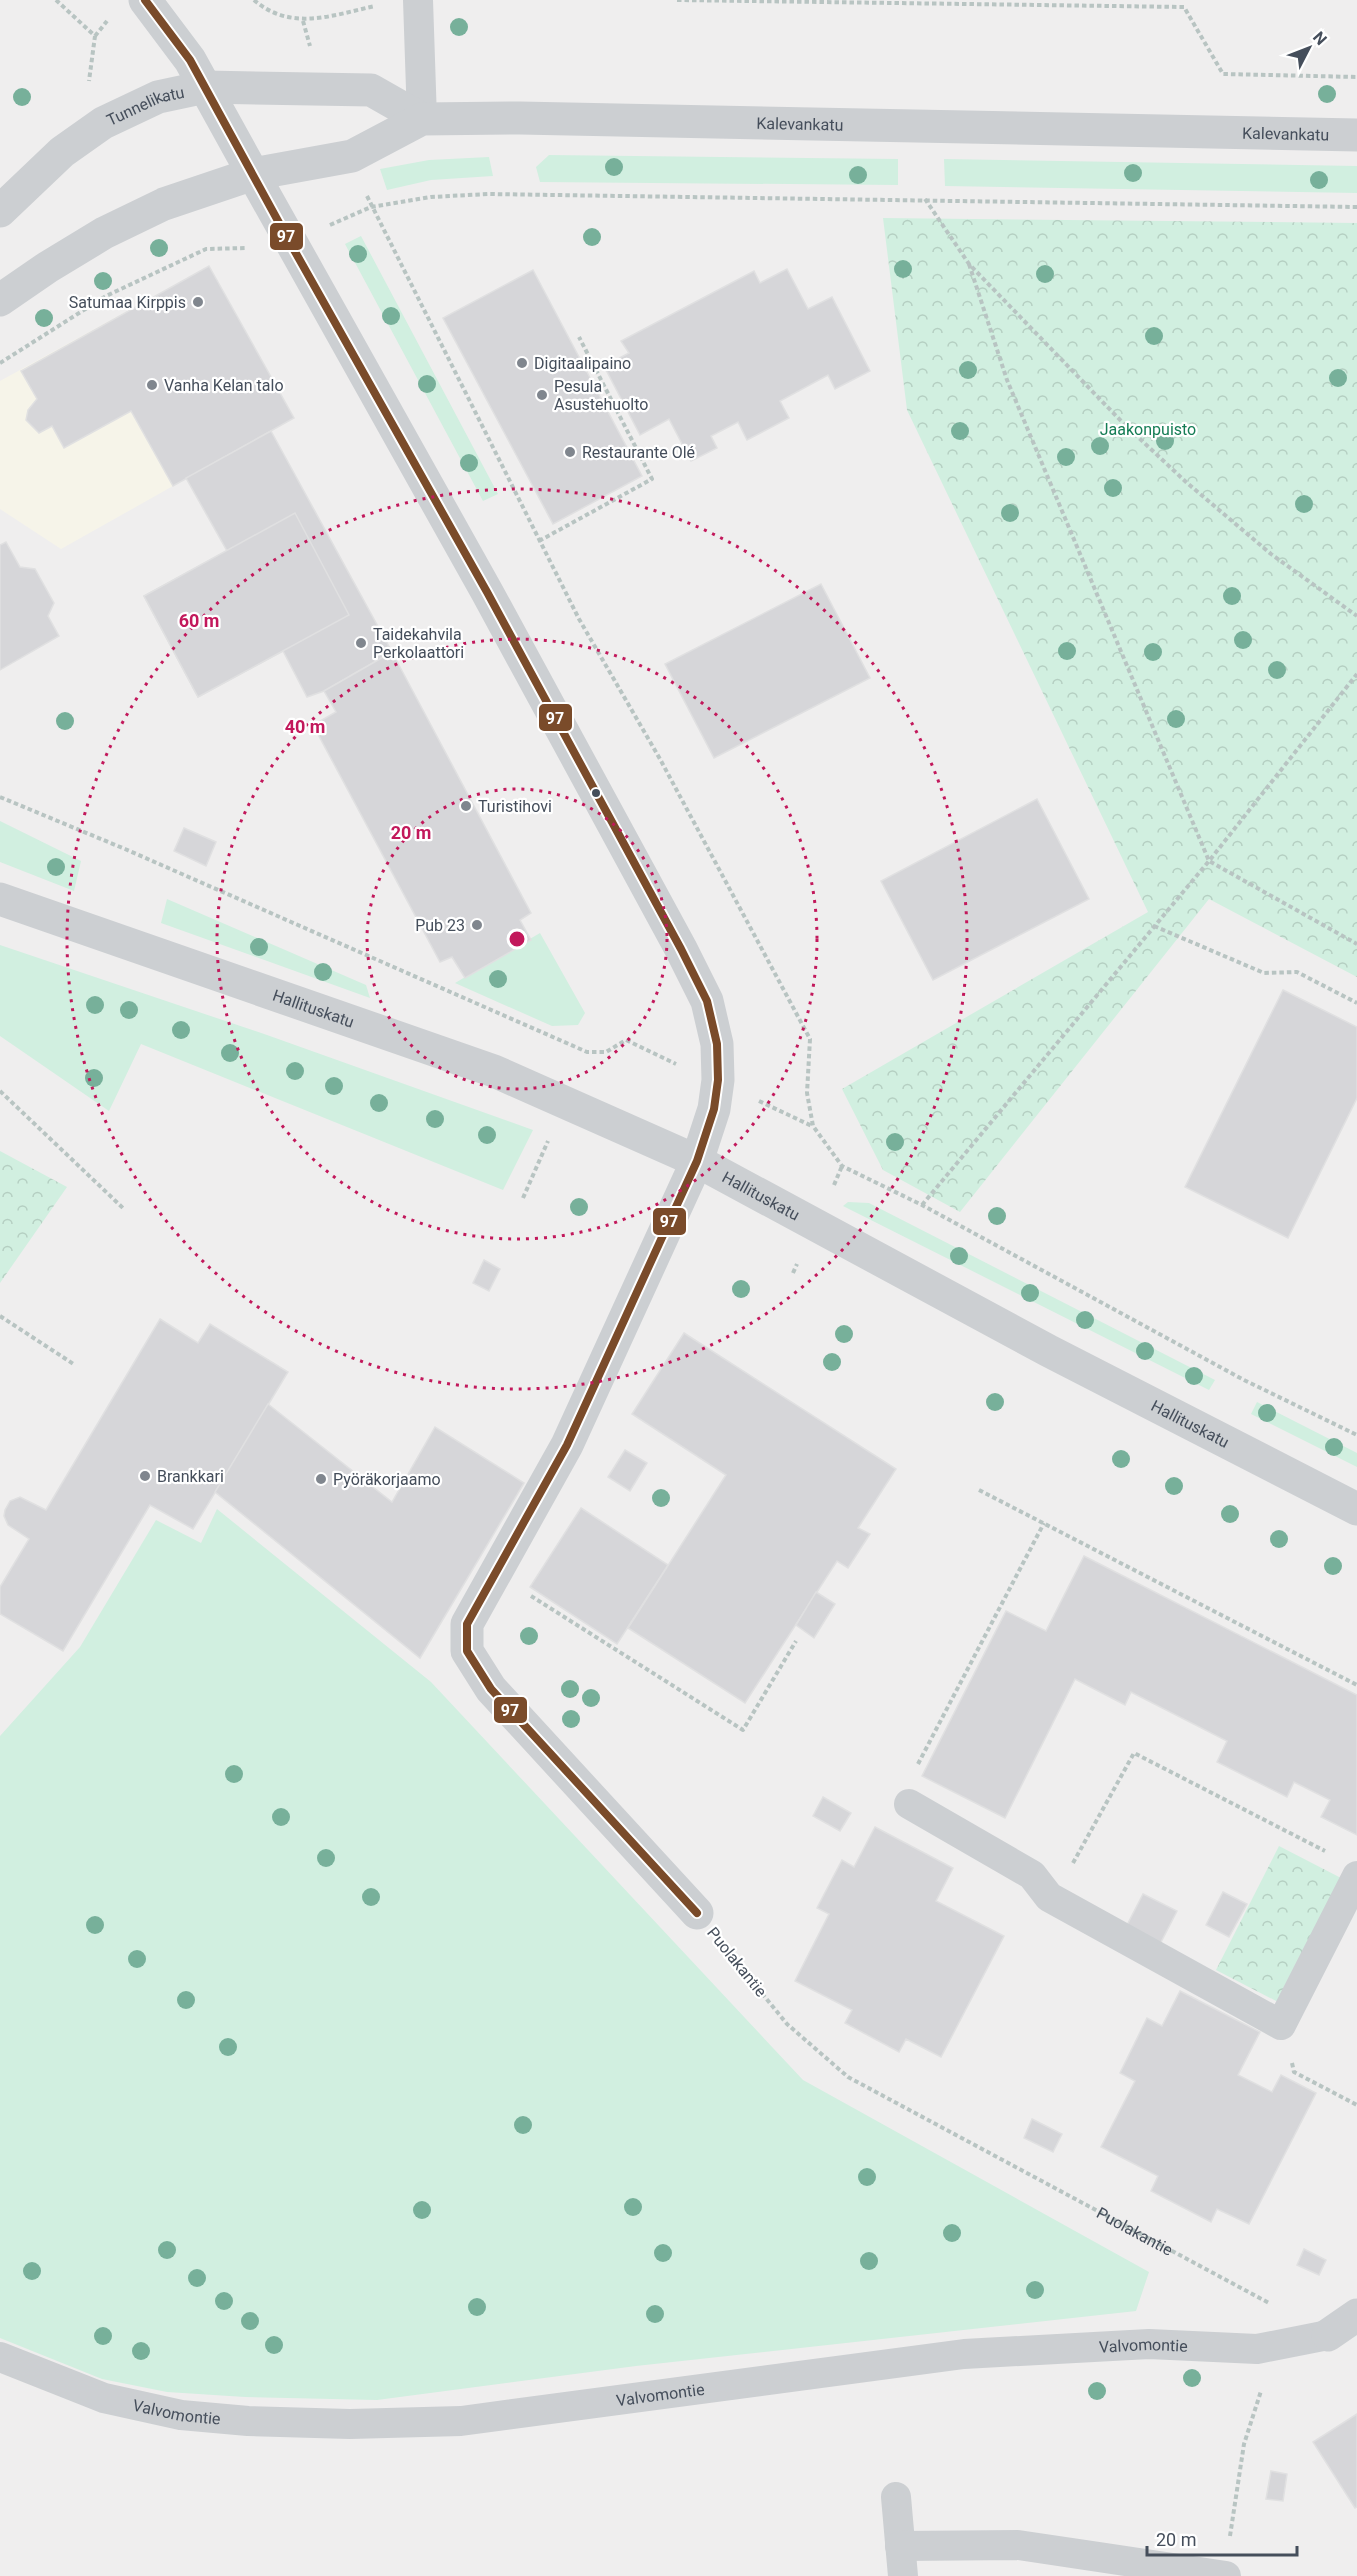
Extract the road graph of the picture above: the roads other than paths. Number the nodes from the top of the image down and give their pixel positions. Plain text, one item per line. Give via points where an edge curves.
1 (145, 0) edge
2 (418, 0) edge
3 (205, 87) junction
4 (422, 119) junction
5 (1357, 135) edge
6 (253, 174) junction
7 (0, 211) edge
8 (0, 300) edge
9 (0, 899) edge
10 (697, 1161) junction
11 (1357, 1509) edge
12 (909, 1804) dead end
13 (1346, 1867) edge
14 (697, 1913) road end
15 (1357, 2315) edge
16 (1328, 2335) joint
17 (0, 2357) edge
18 (896, 2497) dead end
19 (900, 2546) junction
20 (903, 2576) edge
21 (1225, 2576) edge

1 - 3 street, Puolakantie
2 - 4 lane
3 - 4 street, Tunnelikatu via 371,90
3 - 6 street, Puolakantie
3 - 7 street, Tunnelikatu via 158,97 103,123 63,152
4 - 5 street, Kalevankatu
4 - 6 street, Kalevankatu via 352,156
6 - 8 street via 164,204 104,233
6 - 10 street, Puolakantie via 487,592 707,1001 717,1044 718,1080 714,1108
9 - 10 street, Hallituskatu via 494,1071
10 - 11 street, Hallituskatu via 1049,1351
10 - 14 street, Puolakantie via 567,1445 467,1624 467,1651 490,1689
12 - 13 lane via 1032,1875 1049,1897 1281,2025
15 - 16 street
16 - 17 lane, Valvomontie via 1257,2349 1149,2344 964,2354 461,2421 350,2424 181,2415 104,2398
18 - 19 lane
19 - 20 lane
19 - 21 lane via 1018,2545

